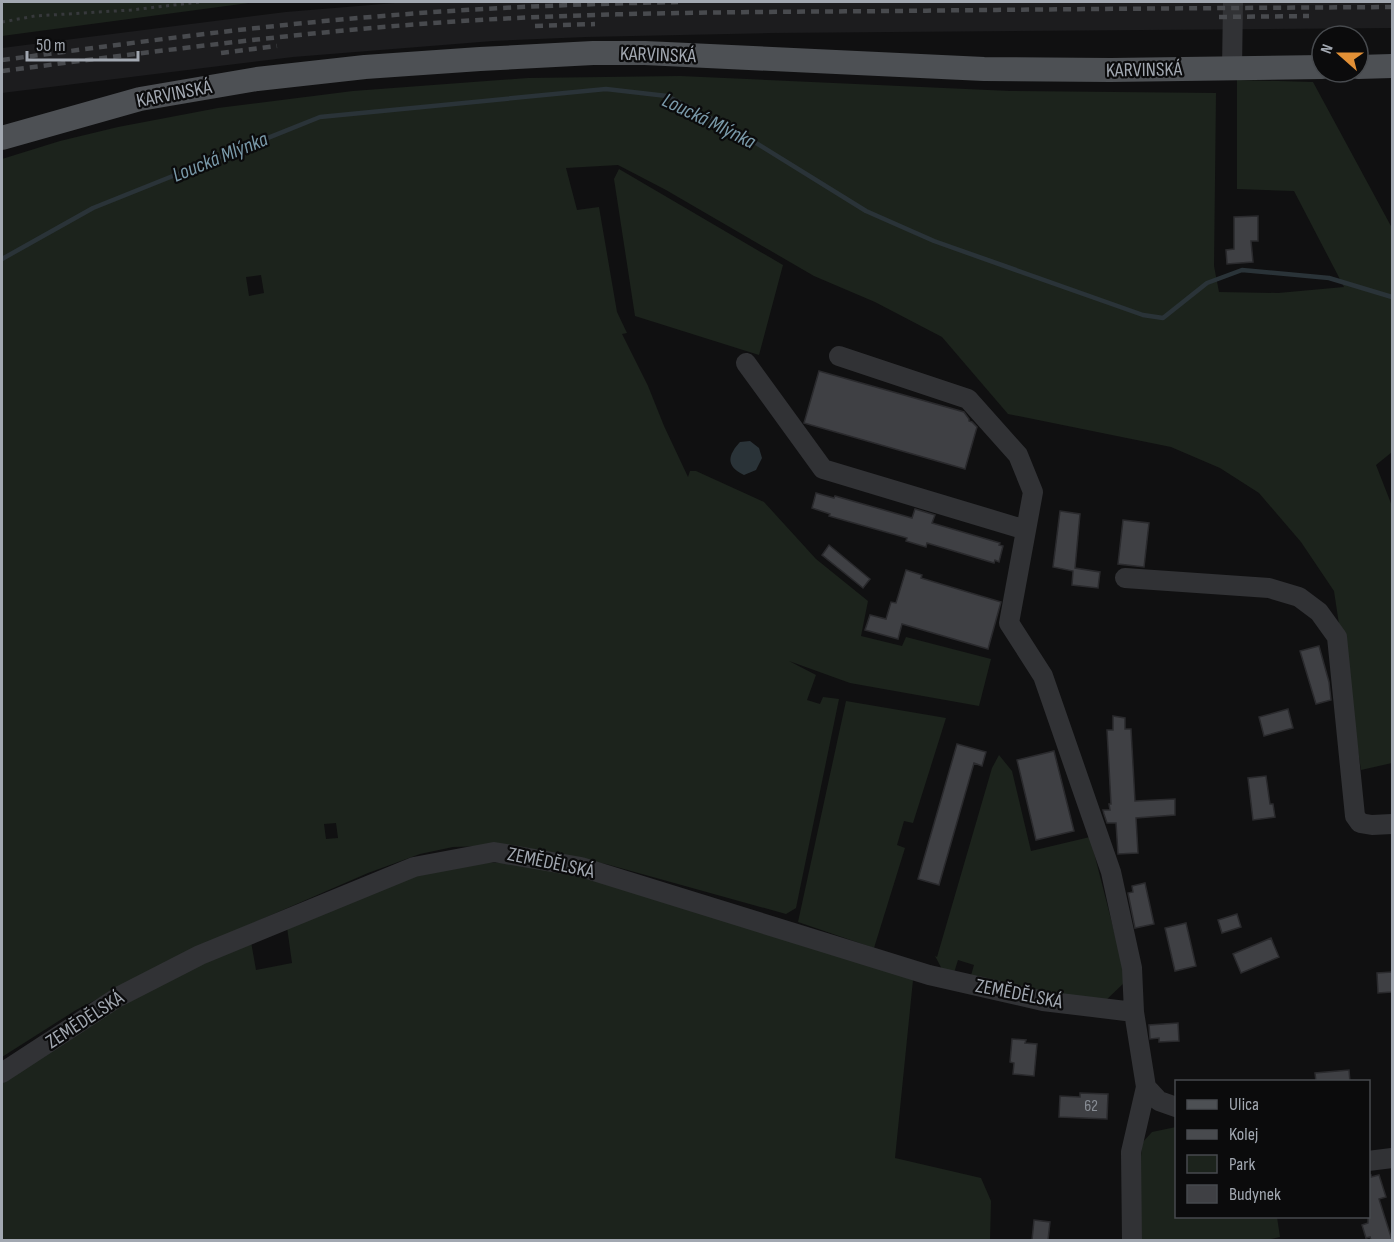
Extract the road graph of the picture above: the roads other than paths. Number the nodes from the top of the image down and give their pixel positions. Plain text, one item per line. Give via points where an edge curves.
1 (1233, 2) edge
2 (1392, 66) edge
3 (1310, 67) edge
4 (1370, 67) edge
5 (1232, 69) junction
6 (2, 138) edge
7 (839, 356) dead end
8 (746, 363) dead end
9 (1026, 530) junction
10 (1125, 579) dead end
11 (1392, 824) edge
12 (1134, 1012) junction
13 (2, 1074) edge
14 (1146, 1087) junction
15 (1175, 1107) edge
16 (1392, 1158) edge
17 (1370, 1161) edge
18 (1132, 1240) edge

1 - 5 street
2 - 4 main road
3 - 5 main road, KARVINSKÁ
5 - 6 main road, KARVINSKÁ via 984,69 645,53 480,59 257,79 140,99
7 - 9 street via 968,399 1018,455 1033,492
8 - 9 street via 823,469
9 - 12 street via 1009,623 1043,676 1111,872 1132,968
10 - 11 street via 1269,588 1299,597 1320,612 1338,637 1354,816 1360,823
12 - 13 street, ZEMĚDĚLSKÁ via 1043,1001 929,975 582,867 494,852 414,867 200,955 118,997
12 - 14 street
14 - 15 street via 1159,1101
14 - 18 street via 1131,1152
16 - 17 street

